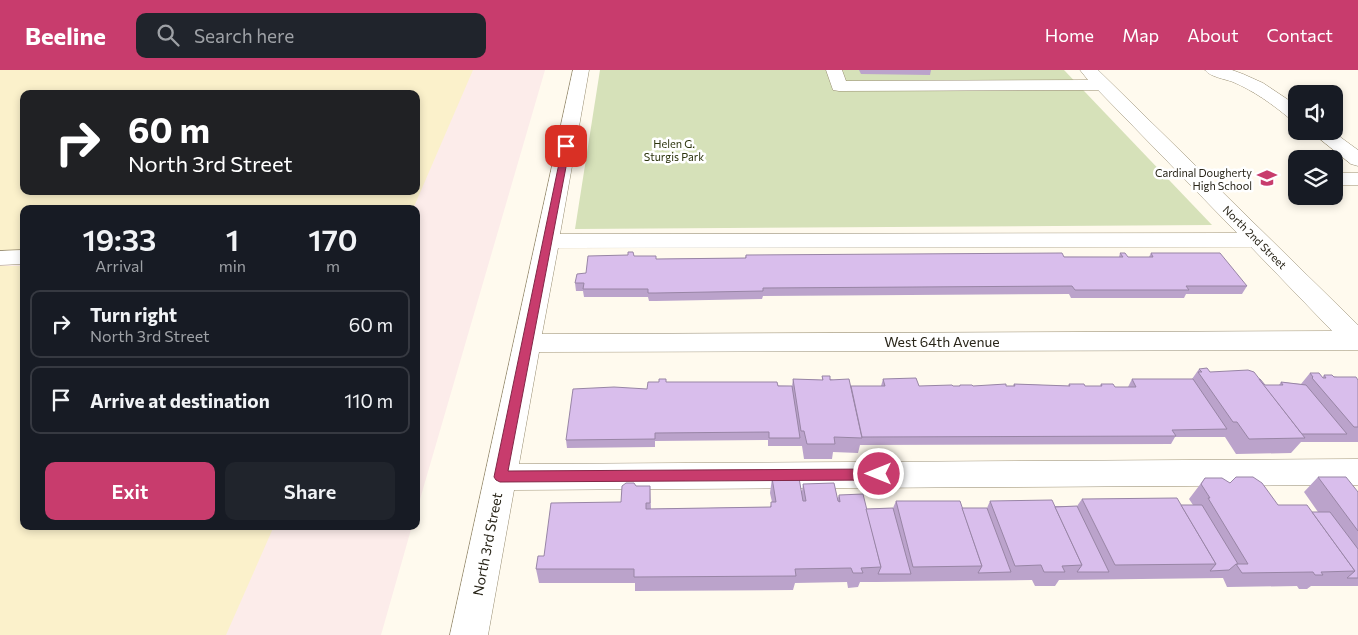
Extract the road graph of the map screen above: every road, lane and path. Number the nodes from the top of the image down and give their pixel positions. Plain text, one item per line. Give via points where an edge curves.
1 (581, 70) edge
2 (834, 70) edge
3 (1213, 70) edge
4 (1095, 78) edge
5 (1288, 108) edge
6 (1331, 140) edge
7 (1358, 160) edge
8 (1343, 179) edge
9 (1358, 179) edge
10 (1257, 240) junction
11 (548, 241) junction
12 (20, 257) edge
13 (0, 258) edge
14 (1357, 340) edge
15 (528, 343) junction
16 (1358, 472) edge
17 (500, 477) junction
18 (469, 635) edge

1 - 11 street, North 3rd Street
2 - 4 street via 839,86
3 - 5 street via 1237,76 1261,88
4 - 10 street, North 2nd Street
6 - 7 street
8 - 9 street
10 - 11 street
10 - 14 street, North 2nd Street
11 - 15 street, North 3rd Street
12 - 13 street
14 - 15 street, West 64th Avenue
15 - 17 street, North 3rd Street
16 - 17 street
17 - 18 street, North 3rd Street

